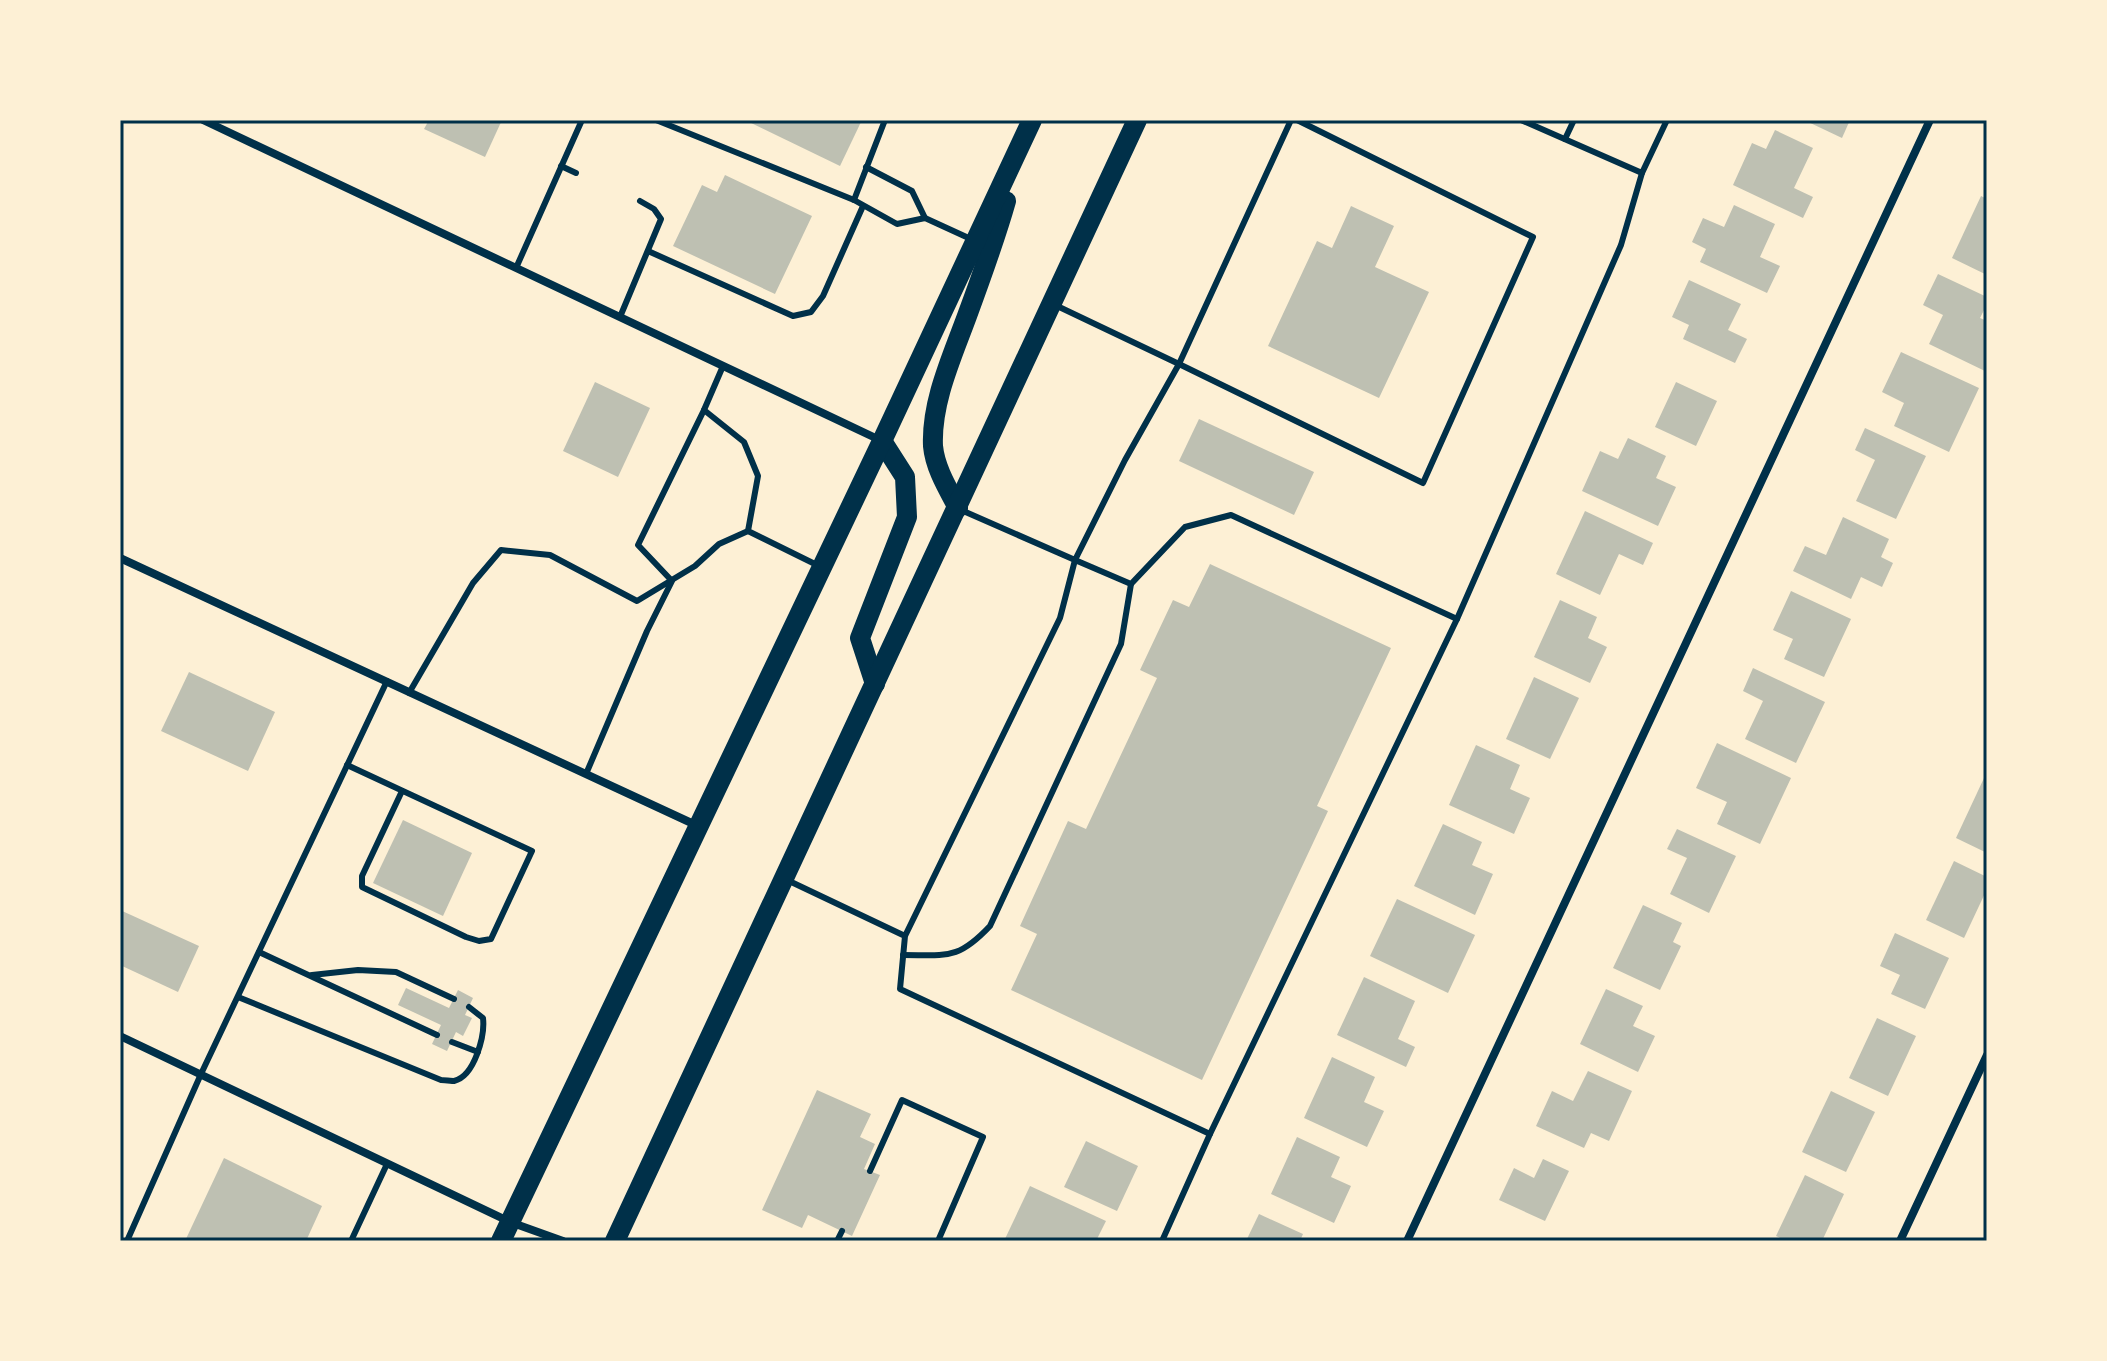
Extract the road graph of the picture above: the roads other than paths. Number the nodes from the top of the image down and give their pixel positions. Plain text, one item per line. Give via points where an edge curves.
1 (203, 120) edge
2 (582, 120) edge
3 (656, 120) edge
4 (885, 120) edge
5 (1137, 120) edge
6 (1291, 120) edge
7 (1297, 120) edge
8 (1521, 120) edge
9 (1574, 120) edge
10 (1667, 120) edge
11 (1930, 120) edge
12 (1028, 130) edge
13 (1565, 139) junction
14 (561, 166) junction
15 (866, 167) junction
16 (576, 173) dead end
17 (1642, 173) junction
18 (854, 200) junction
19 (640, 201) dead end
20 (863, 206) junction
21 (925, 218) junction
22 (976, 241) junction
23 (648, 251) junction
24 (516, 268) junction
25 (1052, 303) junction
26 (620, 317) junction
27 (1179, 364) junction
28 (723, 366) junction
29 (704, 410) junction
30 (882, 441) junction
31 (958, 508) junction
32 (748, 531) junction
33 (120, 558) edge
34 (1075, 560) junction
35 (822, 568) junction
36 (672, 581) junction
37 (1131, 584) junction
38 (1457, 619) junction
39 (387, 681) junction
40 (875, 684) junction
41 (409, 693) junction
42 (347, 765) junction
43 (586, 774) junction
44 (402, 791) junction
45 (699, 826) junction
46 (784, 879) junction
47 (905, 936) junction
48 (259, 952) junction
49 (903, 955) junction
50 (311, 975) junction
51 (238, 997) junction
52 (454, 999) dead end
53 (469, 1007) dead end
54 (437, 1035) dead end
55 (120, 1036) edge
56 (452, 1042) dead end
57 (478, 1052) junction
58 (1987, 1055) edge
59 (201, 1074) junction
60 (1210, 1134) junction
61 (387, 1164) junction
62 (870, 1171) dead end
63 (510, 1222) junction
64 (842, 1231) dead end
65 (127, 1241) edge
66 (351, 1241) edge
67 (501, 1241) edge
68 (563, 1241) edge
69 (615, 1241) edge
70 (837, 1241) edge
71 (938, 1241) edge
72 (1162, 1241) edge
73 (1407, 1241) edge
74 (1900, 1241) edge

1 - 24 street
2 - 14 lane
3 - 18 lane
4 - 15 lane
5 - 25 main road
6 - 27 lane
7 - 27 lane via 1533,237 1423,483
8 - 13 lane
9 - 13 lane
10 - 17 lane
11 - 73 street
12 - 22 main road
12 - 31 main road via 944,377 934,421 933,448 940,474
13 - 17 lane
14 - 16 lane
14 - 24 lane
15 - 18 lane
15 - 21 lane via 912,191
17 - 38 lane via 1621,245
18 - 20 lane
19 - 23 lane via 661,219
20 - 21 lane via 897,224
20 - 23 lane via 823,296 811,312 793,316
21 - 22 lane
22 - 30 main road
23 - 26 lane
24 - 26 street
25 - 27 lane
25 - 31 main road
26 - 28 street
27 - 34 lane
28 - 29 lane
28 - 30 street
29 - 32 lane via 744,442 758,476
29 - 36 lane via 638,545
30 - 35 main road
30 - 40 main road via 905,477 907,517 860,638
31 - 34 lane
31 - 40 main road
32 - 35 lane
32 - 36 lane via 719,544
33 - 39 street
34 - 37 lane
34 - 47 lane via 1060,618
35 - 45 main road
36 - 41 lane via 637,601 550,555 501,550 473,583
36 - 43 lane
37 - 38 lane via 1185,527 1231,515
37 - 49 lane via 1121,644 990,926 971,947 950,955
38 - 60 lane
39 - 41 street
39 - 42 lane
40 - 46 main road
41 - 43 street
42 - 44 lane
42 - 48 lane
43 - 45 street
44 - 44 lane via 532,851 491,939 466,937 362,887 362,876
45 - 63 main road
46 - 47 lane
46 - 69 main road
47 - 49 lane
48 - 50 lane
48 - 51 lane
49 - 60 lane via 900,989
50 - 52 lane via 396,972
50 - 54 lane
51 - 57 lane via 441,1080 463,1076
51 - 59 lane
53 - 57 lane via 483,1018
55 - 59 street
56 - 57 lane
58 - 74 street
59 - 61 street
59 - 65 lane
60 - 72 lane
61 - 63 street
61 - 66 lane
62 - 71 lane via 902,1100 983,1137
63 - 67 main road
63 - 68 street
64 - 70 lane

